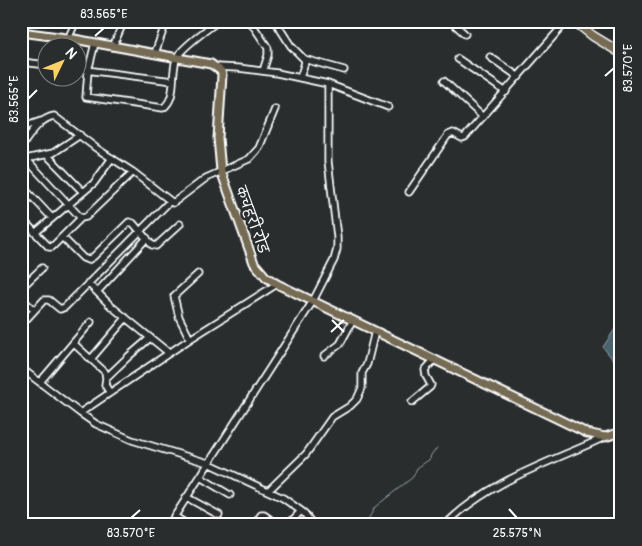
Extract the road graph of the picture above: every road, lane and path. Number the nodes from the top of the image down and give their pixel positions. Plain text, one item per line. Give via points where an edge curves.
1 (76, 21) edge
2 (124, 21) edge
3 (163, 21) edge
4 (250, 21) edge
5 (275, 21) edge
6 (451, 21) edge
7 (567, 21) edge
8 (574, 21) edge
9 (215, 22) edge
10 (21, 32) edge
11 (465, 34) dead end
12 (61, 38) edge
13 (68, 38) edge
14 (88, 42) edge
15 (95, 43) junction
16 (113, 46) junction
17 (156, 53) junction
18 (621, 53) edge
19 (177, 57) junction
20 (490, 57) dead end
21 (304, 59) junction
22 (458, 59) dead end
23 (21, 62) edge
24 (38, 64) edge
25 (216, 67) junction
26 (88, 70) joint
27 (344, 70) dead end
28 (263, 71) junction
29 (519, 77) junction
30 (300, 78) junction
31 (173, 81) junction
32 (444, 81) dead end
33 (328, 84) junction
34 (87, 88) edge
35 (506, 92) junction
36 (388, 107) dead end
37 (275, 108) dead end
38 (483, 117) junction
39 (44, 120) junction
40 (21, 128) edge
41 (80, 135) junction
42 (21, 147) edge
43 (48, 155) junction
44 (112, 158) junction
45 (23, 159) edge
46 (221, 171) junction
47 (134, 172) junction
48 (21, 185) edge
49 (83, 192) junction
50 (409, 192) dead end
51 (170, 201) junction
52 (68, 204) junction
53 (21, 218) edge
54 (52, 218) junction
55 (81, 218) junction
56 (180, 224) dead end
57 (140, 230) junction
58 (35, 233) junction
59 (62, 236) junction
60 (147, 238) junction
61 (42, 268) dead end
62 (198, 274) dead end
63 (88, 283) junction
64 (277, 284) junction
65 (21, 288) edge
66 (97, 292) junction
67 (21, 298) edge
68 (313, 301) junction
69 (34, 310) junction
70 (126, 318) junction
71 (353, 320) junction
72 (91, 322) dead end
73 (21, 325) edge
74 (375, 331) junction
75 (150, 338) junction
76 (190, 339) junction
77 (73, 344) junction
78 (169, 353) junction
79 (324, 356) dead end
80 (91, 359) junction
81 (434, 359) junction
82 (21, 368) edge
83 (106, 378) junction
84 (40, 382) junction
85 (110, 393) junction
86 (412, 402) dead end
87 (80, 413) junction
88 (621, 432) edge
89 (605, 437) junction
90 (208, 463) junction
91 (200, 477) junction
92 (268, 491) junction
93 (230, 495) dead end
94 (186, 497) junction
95 (301, 511) junction
96 (219, 515) dead end
97 (174, 516) junction
98 (169, 525) edge
99 (188, 525) edge
100 (254, 525) edge
101 (278, 525) edge
102 (288, 525) edge
103 (313, 525) edge
104 (445, 525) edge

1 - 13 street
2 - 16 street
3 - 17 street via 165,25
4 - 28 street via 268,48
5 - 21 street via 290,46
6 - 11 street
7 - 29 street
8 - 18 highway
9 - 19 street
10 - 12 main road
14 - 15 main road
15 - 16 main road
15 - 26 street
16 - 17 main road
17 - 19 main road
19 - 25 main road
19 - 31 street
20 - 29 street
21 - 27 street
21 - 30 street
22 - 35 street
23 - 24 street
25 - 28 street
25 - 46 main road, कचहरी रोड via 222,76 218,138
26 - 31 street
28 - 30 street
29 - 35 street
30 - 33 street
31 - 34 street via 169,102 163,108 86,97
32 - 38 street
33 - 36 street
33 - 68 street via 328,161 337,249
35 - 38 street
37 - 46 street via 254,154 242,163
38 - 50 street via 465,138 453,133 448,135
39 - 40 street
39 - 41 street via 54,116
39 - 42 street
41 - 43 street
41 - 44 street
43 - 45 street
43 - 49 street
44 - 47 street
44 - 49 street via 97,180
45 - 52 street
46 - 51 street via 202,180 175,203
46 - 64 main road, कचहरी रोड via 254,263
47 - 51 street
47 - 55 street via 86,217
48 - 54 street
49 - 52 street
51 - 57 street
52 - 54 street
52 - 55 street
53 - 58 street
54 - 58 street
55 - 59 street
56 - 60 street via 158,245 152,245
57 - 59 street via 129,222 88,260
57 - 60 street
57 - 63 street
58 - 59 street via 49,247
60 - 66 street
61 - 65 street
62 - 76 street via 174,296 179,317
63 - 66 street
63 - 69 street via 62,309 46,299
64 - 68 main road, कचहरी रोड
64 - 76 street
66 - 70 street
67 - 69 street
68 - 71 main road, कचहरी रोड
68 - 90 street
69 - 73 street
70 - 75 street
70 - 80 street
71 - 74 main road, कचहरी रोड
71 - 79 street via 340,344
72 - 77 street
74 - 81 main road, कचहरी रोड
74 - 92 street via 357,399 332,417 306,454
75 - 78 street
75 - 83 street
76 - 78 street
77 - 80 street
77 - 84 street
78 - 85 street
80 - 83 street via 105,372
81 - 86 street via 425,370 430,387
81 - 89 main road, कचहरी रोड via 587,433
82 - 84 street
83 - 85 street via 105,385
84 - 87 street
85 - 87 street
87 - 90 street via 132,440
88 - 89 main road
89 - 104 street via 500,483
90 - 91 street
90 - 92 street
91 - 93 street
91 - 94 street
92 - 95 street
94 - 96 street
94 - 97 street
95 - 102 street
95 - 103 street
97 - 98 street
97 - 99 street
100 - 101 street via 264,514

